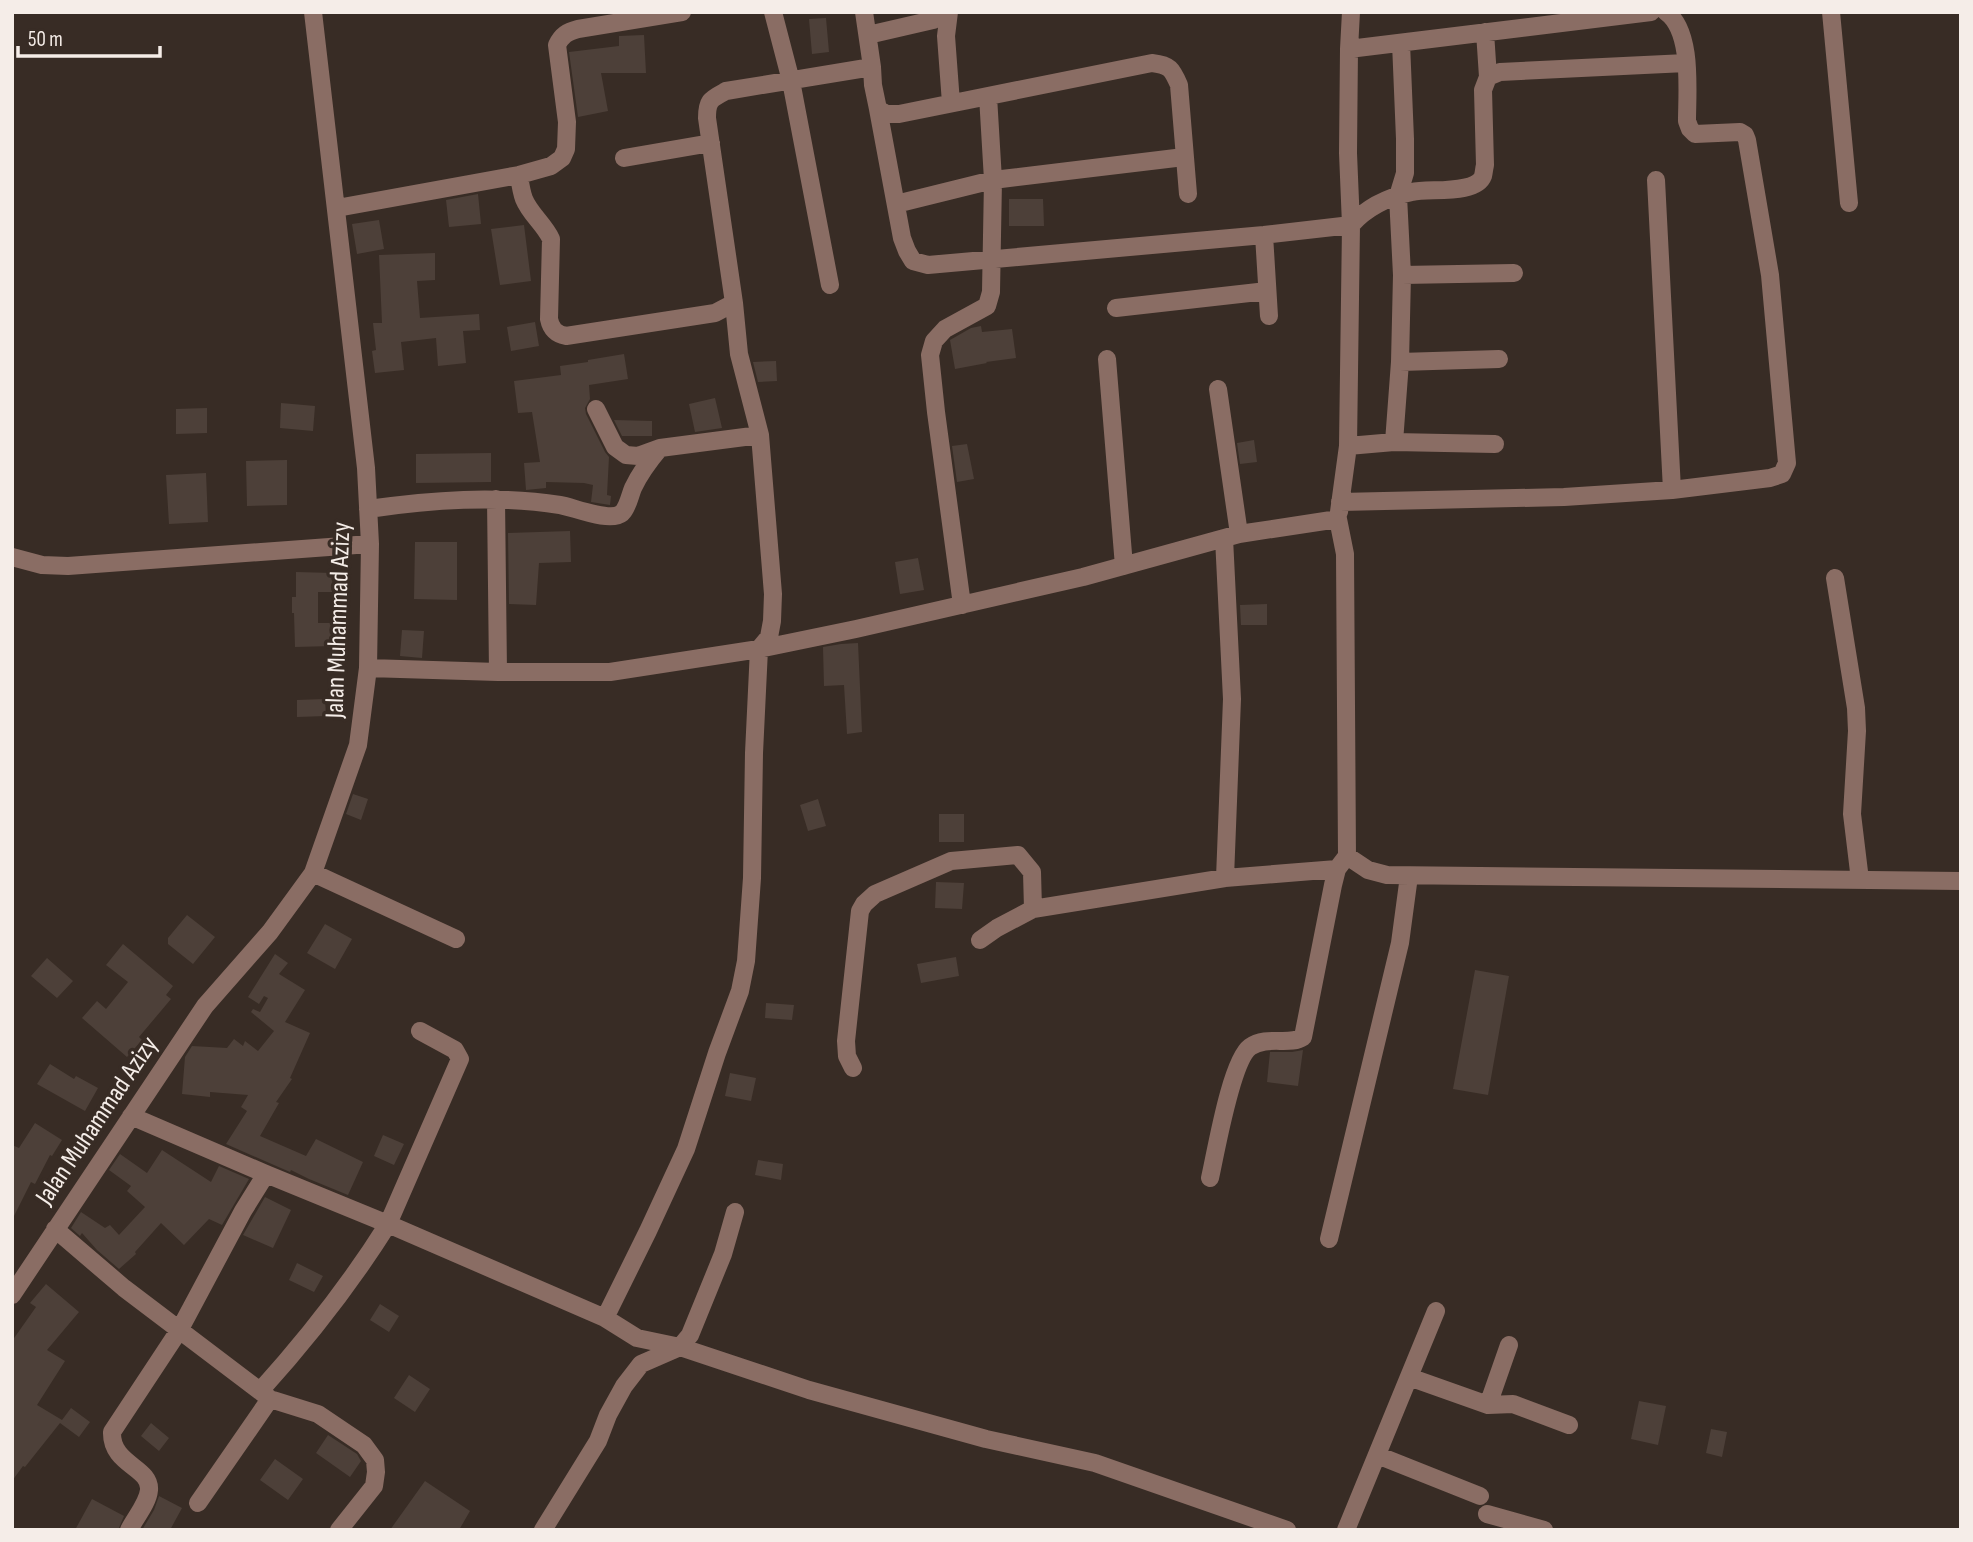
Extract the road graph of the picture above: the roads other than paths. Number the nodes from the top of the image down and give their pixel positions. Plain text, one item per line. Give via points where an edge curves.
1 (313, 12) edge
2 (682, 12) edge
3 (773, 12) edge
4 (864, 12) edge
5 (948, 12) edge
6 (1351, 12) edge
7 (1651, 12) edge
8 (1666, 12) edge
9 (1831, 12) edge
10 (1485, 33) junction
11 (868, 35) junction
12 (1401, 43) junction
13 (1349, 49) junction
14 (1686, 63) junction
15 (872, 67) junction
16 (1488, 77) junction
17 (791, 81) junction
18 (988, 96) junction
19 (951, 103) junction
20 (878, 109) junction
21 (711, 143) junction
22 (1184, 157) junction
23 (624, 158) dead end
24 (519, 175) junction
25 (993, 180) junction
26 (1656, 180) dead end
27 (1188, 194) dead end
28 (1398, 196) junction
29 (1849, 203) dead end
30 (896, 204) junction
31 (337, 208) junction
32 (1351, 225) junction
33 (1264, 235) junction
34 (992, 260) junction
35 (1514, 273) dead end
36 (1402, 275) junction
37 (830, 285) dead end
38 (1267, 291) junction
39 (734, 303) junction
40 (1116, 308) dead end
41 (1269, 316) dead end
42 (1107, 359) dead end
43 (1499, 359) dead end
44 (1400, 362) junction
45 (1218, 389) dead end
46 (596, 409) dead end
47 (760, 435) junction
48 (1394, 442) junction
49 (1495, 444) dead end
50 (1348, 446) junction
51 (660, 448) junction
52 (1672, 490) junction
53 (496, 499) junction
54 (368, 509) junction
55 (1339, 511) junction
56 (1231, 536) junction
57 (370, 544) junction
58 (12, 557) edge
59 (1124, 566) junction
60 (1835, 578) dead end
61 (962, 605) junction
62 (758, 649) junction
63 (368, 668) junction
64 (498, 672) junction
65 (1342, 863) junction
66 (313, 873) junction
67 (1409, 876) junction
68 (1225, 878) junction
69 (1860, 880) junction
70 (1961, 881) edge
71 (1033, 909) junction
72 (456, 939) dead end
73 (980, 940) dead end
74 (420, 1031) dead end
75 (853, 1068) dead end
76 (131, 1116) junction
77 (266, 1174) junction
78 (1210, 1178) dead end
79 (735, 1212) dead end
80 (388, 1224) junction
81 (55, 1229) junction
82 (1329, 1239) dead end
83 (12, 1295) edge
84 (1436, 1311) dead end
85 (605, 1318) junction
86 (180, 1329) junction
87 (636, 1338) junction
88 (1508, 1345) dead end
89 (680, 1347) junction
90 (641, 1364) junction
91 (1409, 1377) junction
92 (265, 1395) junction
93 (1488, 1405) junction
94 (1569, 1425) dead end
95 (1377, 1455) junction
96 (1480, 1496) dead end
97 (198, 1503) dead end
98 (1487, 1514) dead end
99 (129, 1530) edge
100 (339, 1530) edge
101 (543, 1530) edge
102 (1287, 1530) edge
103 (1346, 1530) edge
104 (1544, 1530) edge

1 - 31 street, Jalan Muhammad Azizy
2 - 24 street via 578,29 561,37 557,45 568,122 566,149 551,166
3 - 17 street
4 - 11 street
5 - 11 street via 933,20
5 - 19 street
6 - 13 street
7 - 10 street
8 - 14 street via 1679,29
9 - 29 street
10 - 12 street
10 - 16 street
11 - 15 street
12 - 13 street
12 - 28 street via 1405,173
13 - 32 street
14 - 16 street via 1500,72
14 - 52 street via 1690,130 1695,134 1740,132 1747,140 1770,275 1787,463 1782,474 1770,478
15 - 17 street
15 - 20 street
16 - 28 street via 1483,90 1485,165 1478,184
17 - 21 street via 726,91 711,99 707,118
17 - 37 street
18 - 19 street
18 - 22 street via 1165,64 1178,85
18 - 25 street
19 - 20 street via 899,114
20 - 30 street
21 - 23 street
21 - 39 street
22 - 25 street
22 - 27 street
24 - 31 street
24 - 39 street via 524,198 551,239 549,319 556,332 566,336 715,313
25 - 30 street
25 - 34 street
26 - 52 street
28 - 32 street via 1371,206
28 - 36 street
30 - 34 street via 902,238 913,261 928,265
31 - 54 street, Jalan Muhammad Azizy
32 - 33 street
32 - 50 street
33 - 34 street
33 - 38 street
34 - 61 street via 987,306 945,329 934,341 930,355
35 - 36 street
36 - 44 street
38 - 40 street
38 - 41 street
39 - 47 street via 739,354
42 - 59 street
43 - 44 street
44 - 48 street
45 - 56 street
46 - 51 street via 615,447 626,455
47 - 51 street
47 - 62 street via 773,594 769,637
48 - 49 street
48 - 50 street
50 - 55 street
51 - 53 street via 617,515
52 - 55 street
53 - 54 street
53 - 64 street
54 - 57 street, Jalan Muhammad Azizy
55 - 56 street
55 - 65 street via 1345,554
56 - 59 street
56 - 68 street via 1232,699
57 - 58 street via 68,566
57 - 63 street, Jalan Muhammad Azizy
59 - 61 street
60 - 69 street via 1856,708 1852,814
61 - 62 street
62 - 64 street via 610,672
62 - 85 street via 752,878 740,991 686,1149
63 - 64 street
63 - 66 street, Jalan Muhammad Azizy via 358,745
65 - 67 street
65 - 68 street
65 - 78 street via 1303,1037 1295,1042 1266,1041 1242,1055
66 - 72 street
66 - 76 street, Jalan Muhammad Azizy via 270,932 205,1006
67 - 69 street
67 - 82 street via 1400,943
68 - 71 street
69 - 70 street
71 - 73 street
71 - 75 street via 1032,872 1018,856 951,861 875,894 860,911 846,1041
74 - 80 street via 455,1051 460,1059
76 - 77 street
76 - 81 street, Jalan Muhammad Azizy
77 - 80 street
77 - 86 street
79 - 89 street via 697,1319
80 - 85 street
80 - 92 street
81 - 83 street, Jalan Muhammad Azizy
81 - 86 street
84 - 91 street
85 - 87 street
86 - 92 street
86 - 99 street via 111,1432 116,1452 147,1478 149,1490
87 - 89 street
87 - 90 street
88 - 93 street
89 - 90 street
89 - 102 street via 809,1390 986,1439 1095,1462
90 - 101 street
91 - 93 street
91 - 95 street
92 - 97 street
92 - 100 street via 318,1414 364,1445 374,1460 374,1486
93 - 94 street via 1513,1404
95 - 96 street
95 - 103 street
98 - 104 street

